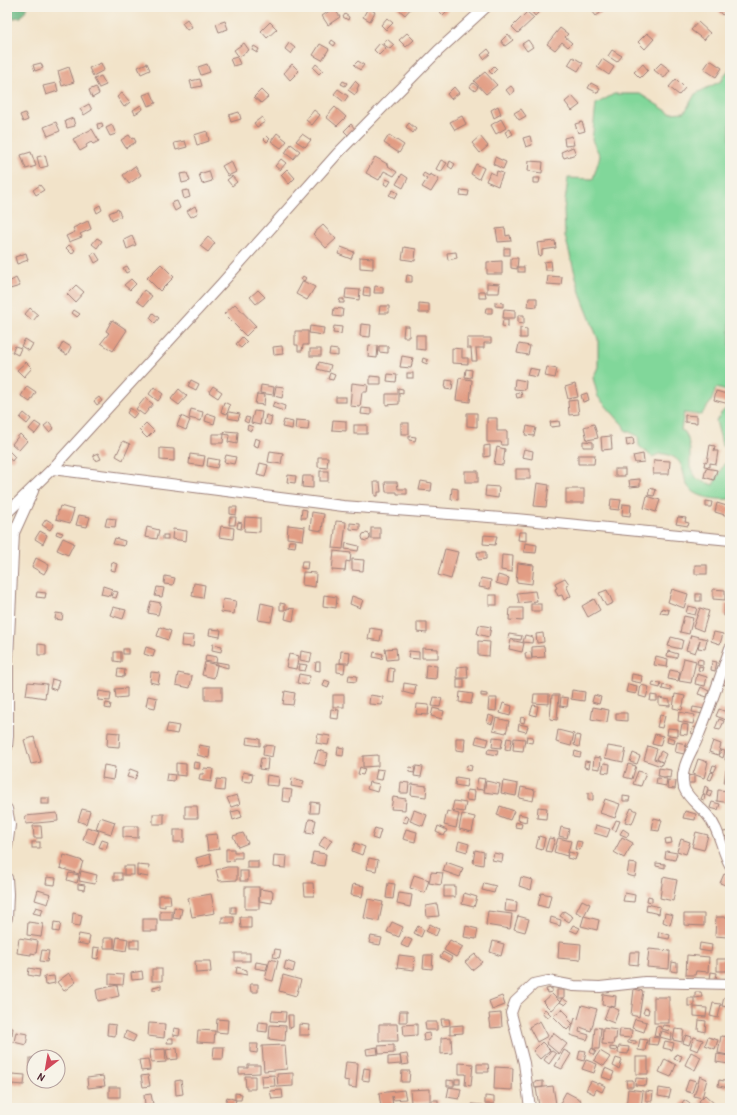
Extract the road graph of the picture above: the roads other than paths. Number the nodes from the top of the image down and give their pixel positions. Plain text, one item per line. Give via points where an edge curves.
1 (486, 7) edge
2 (52, 469) junction
3 (36, 485) junction
4 (7, 513) edge
5 (10, 531) edge
6 (730, 540) edge
7 (730, 648) edge
8 (7, 747) edge
9 (7, 809) edge
10 (7, 848) edge
11 (730, 865) edge
12 (7, 878) edge
13 (7, 918) edge
14 (730, 984) edge
15 (530, 1108) edge

1 - 2 street via 438,51 337,154
2 - 3 street
2 - 6 street via 344,506 516,519
3 - 4 street
3 - 5 street
5 - 8 street
7 - 11 street via 698,739 684,770 683,780 685,790 710,817
9 - 10 street via 10,825
12 - 13 street
14 - 15 street via 646,982 600,988 548,981 534,984 514,1002 511,1013 524,1063

